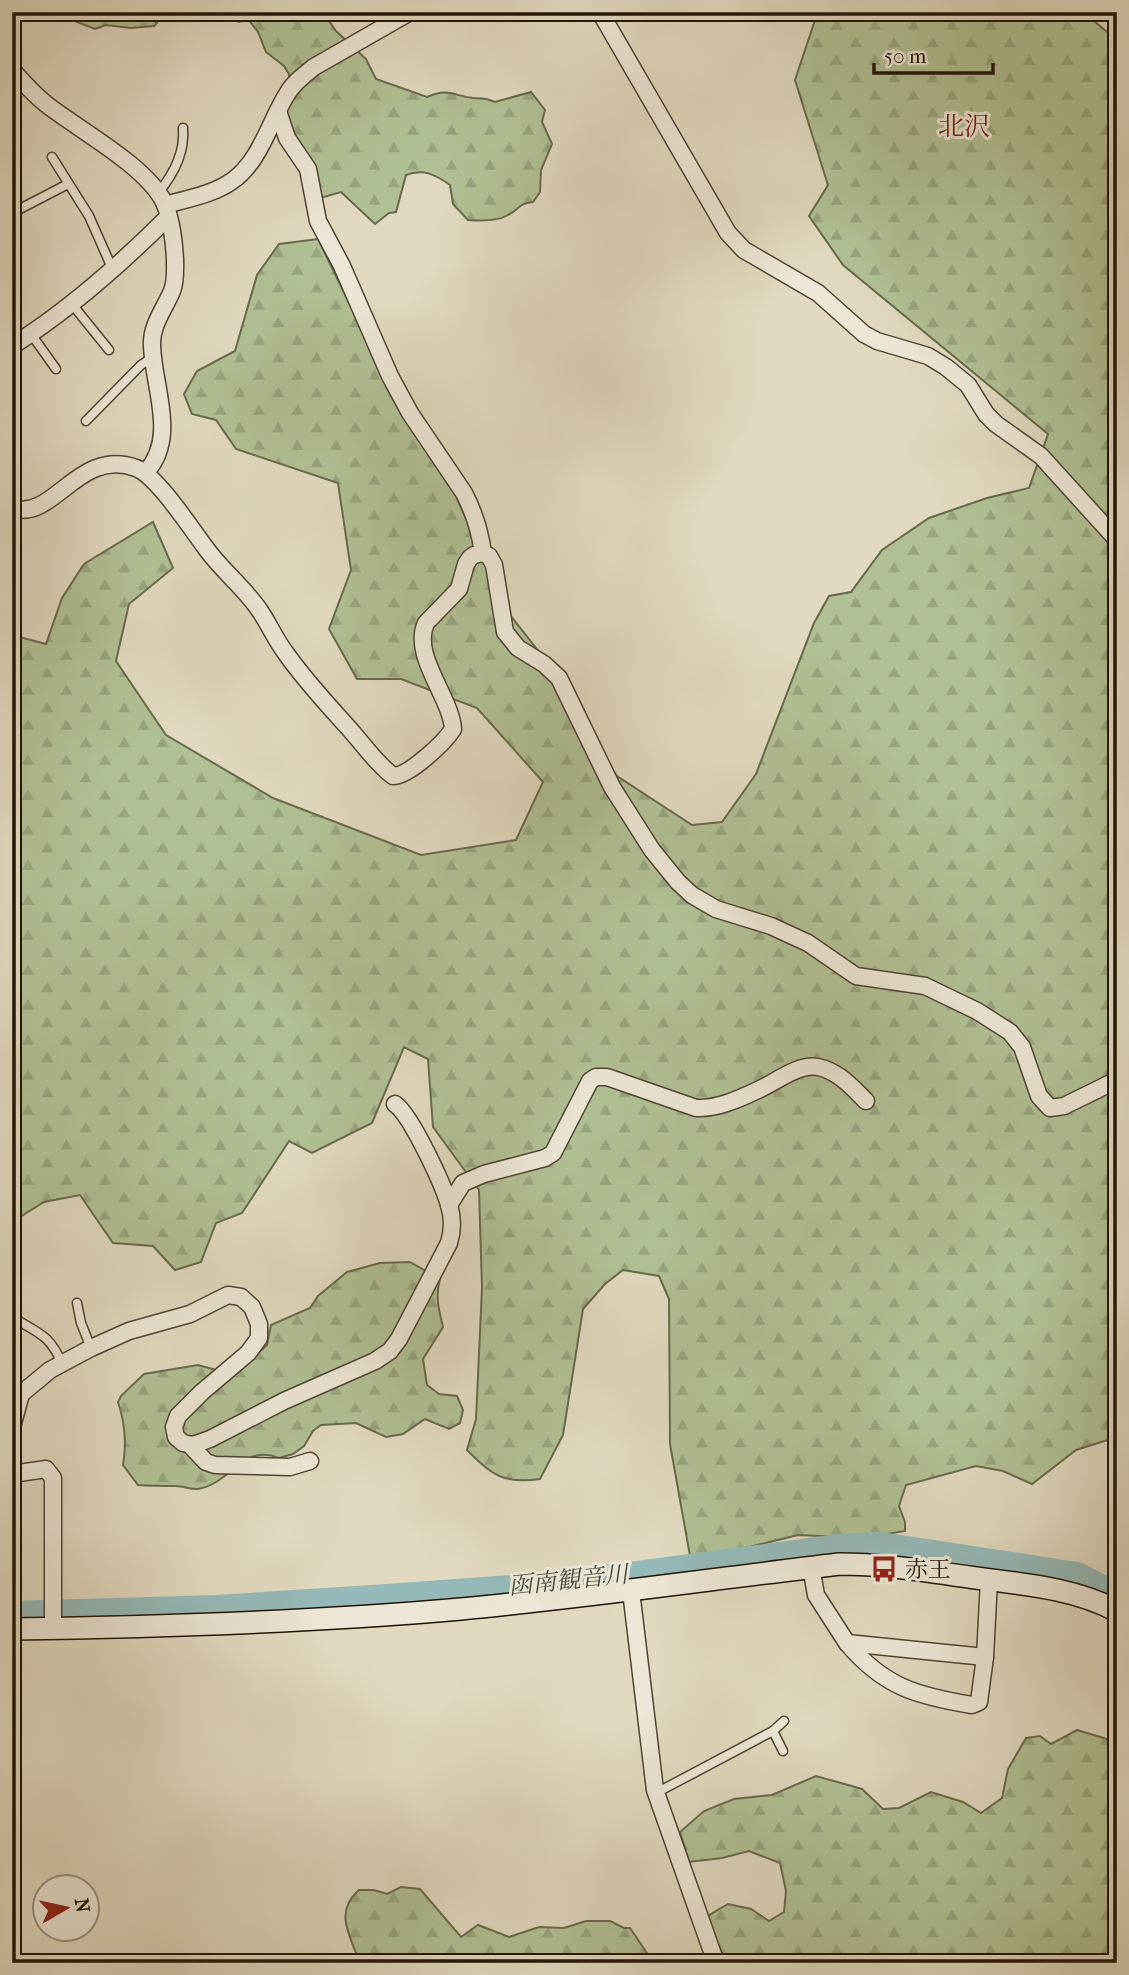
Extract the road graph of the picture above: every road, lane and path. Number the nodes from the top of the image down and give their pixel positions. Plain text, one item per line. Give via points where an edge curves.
1 (410, 12) edge
2 (600, 12) edge
3 (12, 70) edge
4 (278, 111) junction
5 (183, 128) dead end
6 (52, 157) dead end
7 (68, 184) junction
8 (164, 205) junction
9 (12, 213) edge
10 (112, 268) junction
11 (71, 303) junction
12 (19, 337) edge
13 (108, 350) dead end
14 (153, 357) junction
15 (56, 369) dead end
16 (86, 421) dead end
17 (146, 472) junction
18 (12, 508) edge
19 (1117, 540) edge
20 (483, 552) junction
21 (1117, 1080) edge
22 (866, 1101) dead end
23 (395, 1104) dead end
24 (449, 1205) junction
25 (77, 1303) dead end
26 (17, 1320) dead end
27 (91, 1348) junction
28 (62, 1364) junction
29 (12, 1427) edge
30 (190, 1445) junction
31 (310, 1461) dead end
32 (12, 1474) edge
33 (811, 1567) junction
34 (989, 1580) junction
35 (631, 1591) junction
36 (1117, 1611) edge
37 (53, 1628) junction
38 (12, 1629) edge
39 (847, 1643) junction
40 (985, 1657) junction
41 (784, 1721) dead end
42 (773, 1731) junction
43 (783, 1751) dead end
44 (655, 1794) junction
45 (716, 1963) edge

1 - 4 street via 314,66 292,87
2 - 19 street via 728,233 744,250 818,293 864,334 946,367 968,385 996,424 1041,456
3 - 8 street via 46,104 122,159
4 - 8 street via 235,180
4 - 20 street via 287,138 308,169 318,221 390,376 464,493 476,518
5 - 8 lane via 183,149
6 - 7 lane
7 - 9 lane
7 - 10 lane via 89,216
8 - 10 street
8 - 14 street via 175,279 154,331
10 - 11 street
11 - 12 street
11 - 13 lane
12 - 15 lane
14 - 16 lane
14 - 17 street via 162,433 159,454
17 - 18 street via 106,464 35,508
17 - 20 street via 220,568 260,610 275,639 308,682 393,776 411,769 453,729 426,656 423,629 459,589 470,558
20 - 21 street via 494,565 505,632 518,648 559,678 612,787 664,867 685,889 716,909 808,943 856,976 925,986 978,1011 1016,1039 1039,1096 1050,1108 1064,1106
22 - 24 street via 848,1083 816,1066 803,1067 756,1091 706,1108 596,1077 553,1153 469,1179
23 - 24 street via 420,1139
24 - 30 street via 453,1228 449,1243 390,1351
25 - 27 lane
26 - 28 lane via 50,1340
27 - 28 street
27 - 30 street via 129,1331 190,1314 228,1295 241,1297 252,1307 260,1332 254,1345 176,1420 176,1437
28 - 29 street via 20,1394
30 - 31 street via 215,1465 290,1467
32 - 37 street via 46,1469 53,1478
33 - 34 street via 871,1564
33 - 35 street
33 - 39 street via 816,1595
34 - 36 street via 1083,1596
34 - 40 street
35 - 37 street via 340,1618
35 - 44 street
37 - 38 street
39 - 40 street
39 - 40 street via 880,1676 899,1686 926,1697 972,1705 981,1696
41 - 42 lane
42 - 43 lane
42 - 44 lane
44 - 45 street

